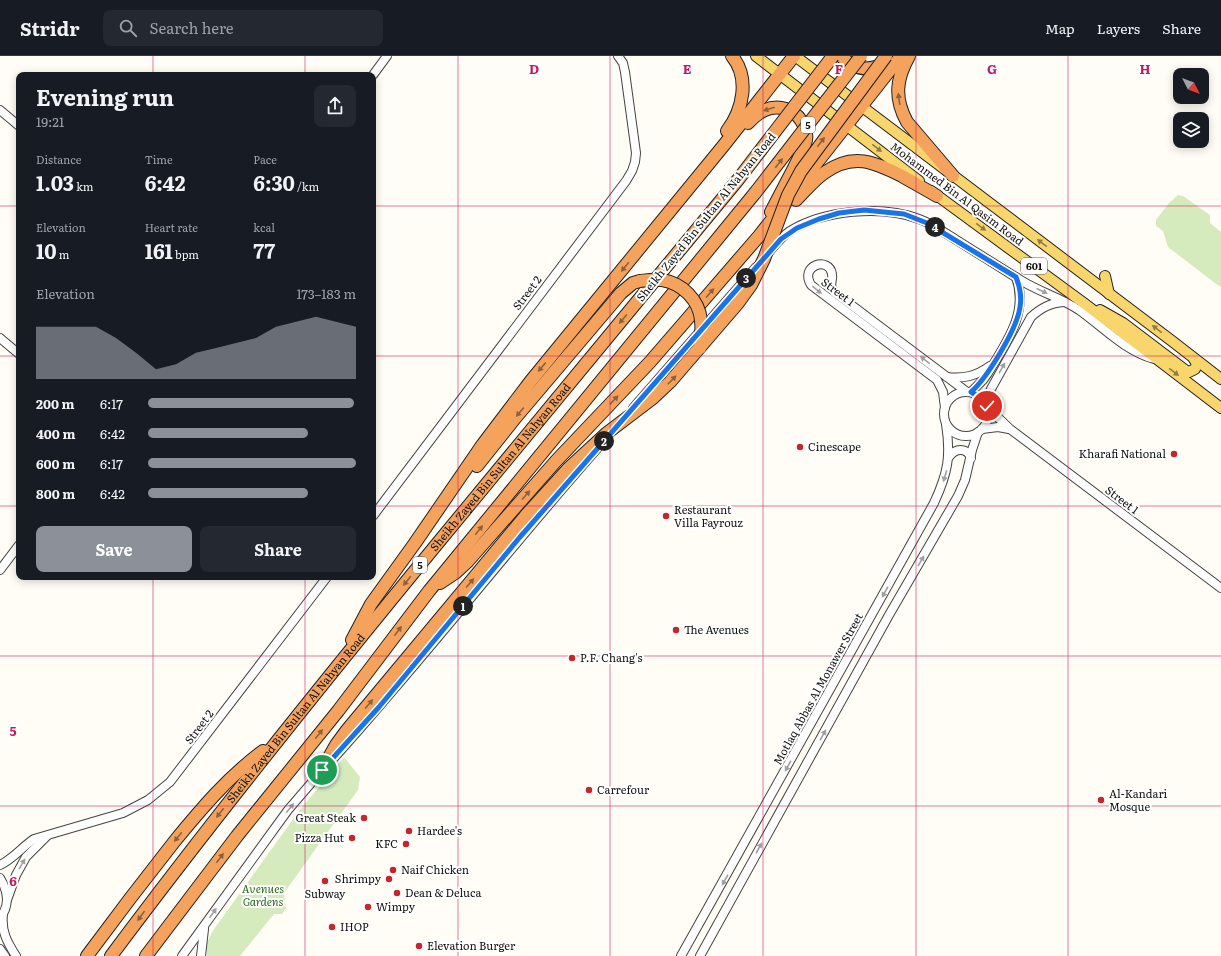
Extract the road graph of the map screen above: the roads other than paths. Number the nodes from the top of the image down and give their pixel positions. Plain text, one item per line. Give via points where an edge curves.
1 (387, 56) edge
2 (732, 56) edge
3 (756, 56) edge
4 (794, 56) edge
5 (834, 56) edge
6 (841, 56) edge
7 (861, 56) edge
8 (886, 56) edge
9 (896, 56) edge
10 (901, 56) edge
11 (909, 56) edge
12 (620, 59) edge
13 (375, 72) edge
14 (780, 74) junction
15 (861, 106) junction
16 (0, 110) edge
17 (16, 123) edge
18 (847, 124) junction
19 (724, 146) junction
20 (953, 176) junction
21 (937, 196) junction
22 (759, 236) junction
23 (650, 237) junction
24 (1105, 276) dead end
25 (1016, 277) junction
26 (1109, 294) junction
27 (1066, 302) junction
28 (1085, 304) junction
29 (0, 338) edge
30 (700, 348) junction
31 (16, 351) edge
32 (1194, 359) junction
33 (1158, 360) junction
34 (993, 365) junction
35 (947, 377) junction
36 (1221, 379) edge
37 (969, 392) junction
38 (986, 405) junction
39 (945, 408) junction
40 (1221, 408) edge
41 (946, 424) junction
42 (1010, 429) junction
43 (980, 430) junction
44 (949, 457) junction
45 (971, 458) junction
46 (376, 512) edge
47 (415, 543) junction
48 (16, 549) edge
49 (0, 570) edge
50 (325, 580) edge
51 (1221, 588) edge
52 (429, 590) junction
53 (346, 654) junction
54 (276, 742) junction
55 (322, 770) junction
56 (48, 835) junction
57 (0, 865) edge
58 (0, 878) edge
59 (7, 900) junction
60 (2, 916) edge
61 (204, 926) junction
62 (103, 934) junction
63 (0, 949) edge
64 (5, 956) edge
65 (16, 956) edge
66 (82, 956) edge
67 (87, 956) edge
68 (111, 956) edge
69 (146, 956) edge
70 (182, 956) edge
71 (201, 956) edge
72 (681, 956) edge
73 (700, 956) edge

1 - 13 street
2 - 23 highway via 743,84 737,114
3 - 14 main road, Mohammed Bin Al Qasim Road / 601
4 - 14 highway
4 - 15 main road, Mohammed Bin Al Qasim Road / 601
5 -> 53 highway, Sheikh Zayed Bin Sultan Al Nahyan Road / 5, bridge via 737,181
6 - 9 highway via 847,63 868,69 880,66
52 -> 7 highway, Sheikh Zayed Bin Sultan Al Nahyan Road / 5, bridge via 755,193
30 -> 8 highway, bridge via 751,285 800,171
10 - 15 highway
20 -> 11 highway via 902,113 898,87 900,75
12 - 46 street, Street 2 via 626,72 636,144 632,171
14 - 18 main road, Mohammed Bin Al Qasim Road / 601
14 - 19 highway
15 - 18 highway
15 - 20 main road, Mohammed Bin Al Qasim Road / 601
16 - 17 street
18 -> 21 main road, Mohammed Bin Al Qasim Road / 601
18 - 22 highway
22 -> 19 highway via 802,151 806,139 804,127 798,116 788,109 768,108 754,117
19 - 23 highway
26 -> 20 main road, Mohammed Bin Al Qasim Road / 601
21 - 22 highway via 880,165 859,160 847,162 824,173
21 -> 28 main road, Mohammed Bin Al Qasim Road / 601
52 -> 22 highway via 468,561 556,461 650,362
23 -> 47 highway via 505,414
24 - 26 main road
25 -> 27 street
25 - 34 street via 1021,297 1018,317
25 - 55 street via 927,223 904,214 853,211 819,219 785,234 520,537 379,707
32 -> 26 main road, Mohammed Bin Al Qasim Road / 601
27 - 33 street via 1137,352
38 -> 27 street via 991,389 1031,317 1047,305
28 - 32 main road via 1123,323 1189,372 1195,369 1197,364
28 - 33 main road, Mohammed Bin Al Qasim Road / 601
29 - 31 street
30 -> 47 highway, bridge via 701,319 698,308 684,289 663,280 652,279 633,283 621,293 516,417
55 -> 30 highway, bridge via 347,730 536,504 568,469 607,433 661,391
32 - 36 main road, Mohammed Bin Al Qasim Road / 601
33 -> 40 main road, Mohammed Bin Al Qasim Road / 601
34 - 35 street via 967,377
34 - 37 street via 983,380
35 - 37 street, Street 1
35 -> 39 street, Street 1 via 834,292 829,268 824,264 812,267 808,276 811,285 937,380 943,392
37 - 38 street via 976,394
37 - 39 street via 956,394
38 - 42 street, Street 1
38 - 43 street via 987,418
39 - 41 street
41 - 43 street via 960,435 967,436
41 - 44 street, Motlaq Abbas Al Monawer Street
42 - 43 street via 998,427
42 - 51 street, Street 1
43 - 45 street via 974,440
44 - 45 street via 956,450 961,450 966,451
44 -> 72 street, Motlaq Abbas Al Monawer Street via 942,484 927,516
73 -> 45 street via 958,496
47 - 53 highway via 371,604
48 - 49 street
50 - 56 street, Street 2 via 170,782 148,800 123,813
69 -> 52 highway, Sheikh Zayed Bin Sultan Al Nahyan Road / 5 via 237,836 338,711
53 - 54 highway, Sheikh Zayed Bin Sultan Al Nahyan Road / 5
54 -> 62 highway via 247,763 204,806
54 -> 68 highway, Sheikh Zayed Bin Sultan Al Nahyan Road / 5
61 -> 55 street via 288,810
56 - 57 street, Street 2 via 28,843
59 -> 56 street, Street 2 via 26,856
58 - 59 street via 7,892
59 - 60 street, Street 2
60 - 65 street via 4,932
61 - 70 street
61 - 71 street
62 - 66 street
62 - 67 highway
63 - 64 street

